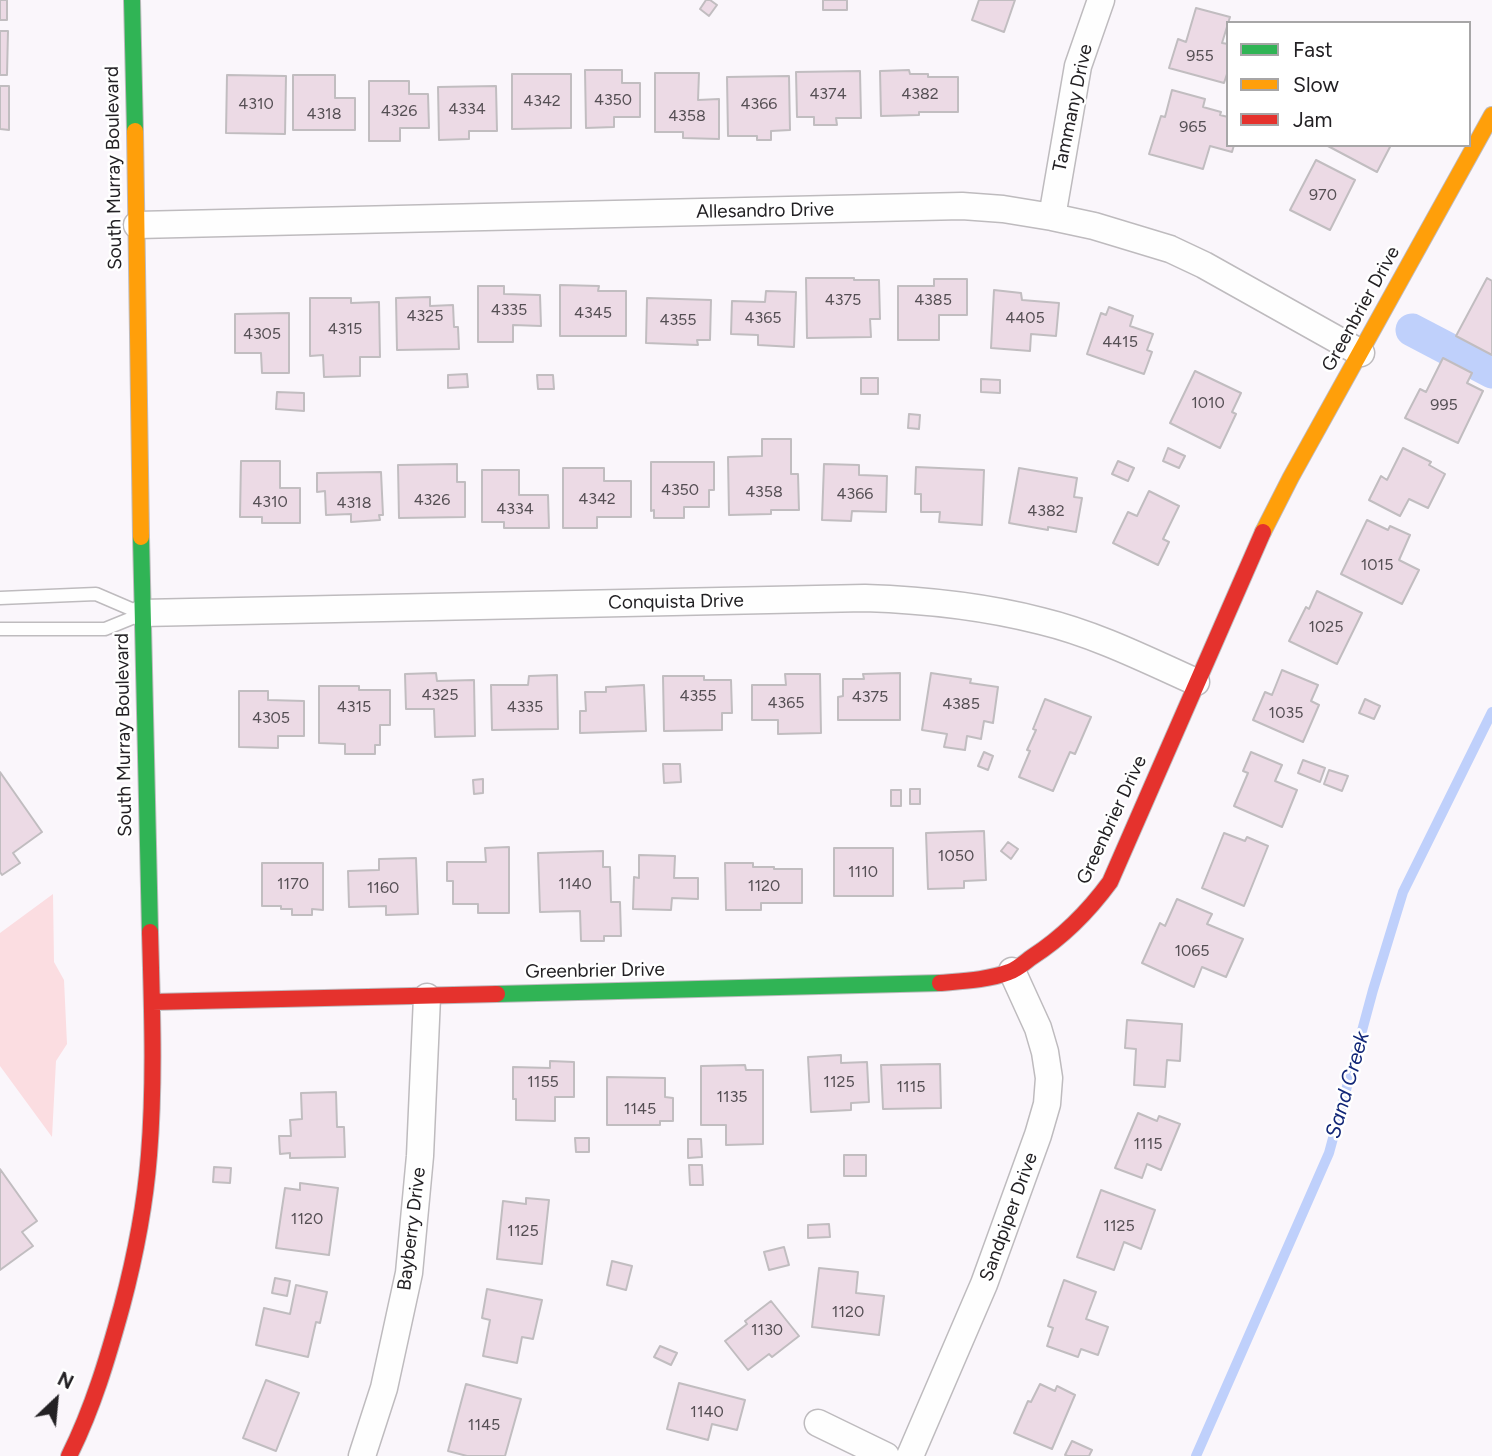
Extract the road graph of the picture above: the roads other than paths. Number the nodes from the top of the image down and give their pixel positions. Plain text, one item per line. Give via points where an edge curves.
1 (132, 0) edge
2 (1101, 0) edge
3 (1492, 115) edge
4 (1052, 217) junction
5 (137, 226) junction
6 (1361, 353) junction
7 (0, 598) edge
8 (142, 613) junction
9 (0, 629) edge
10 (1196, 682) junction
11 (1012, 971) junction
12 (427, 997) junction
13 (152, 1002) junction
14 (818, 1423) dead end
15 (69, 1456) edge
16 (362, 1456) edge
17 (886, 1456) edge
18 (909, 1456) edge

1 - 5 street, South Murray Boulevard
2 - 4 street, Tammany Drive via 1079,66
3 - 6 street, Greenbrier Drive
4 - 5 street, Allesandro Drive via 962,206
4 - 6 street, Allesandro Drive via 1170,249
5 - 8 street, South Murray Boulevard
6 - 10 street, Greenbrier Drive via 1255,548
7 - 8 lane via 96,594
8 - 9 lane via 106,629
8 - 10 street, Conquista Drive via 865,597 920,600 1042,621 1120,648
8 - 13 street, South Murray Boulevard
10 - 11 street, Greenbrier Drive via 1110,881 1073,927
11 - 12 street, Greenbrier Drive via 928,984
11 - 18 street, Sandpiper Drive via 1045,1052 1047,1104 984,1284
12 - 13 street, Greenbrier Drive
12 - 16 street, Bayberry Drive via 409,1273 384,1388
13 - 15 street, South Murray Boulevard via 152,1100 141,1222 109,1355
14 - 17 street

